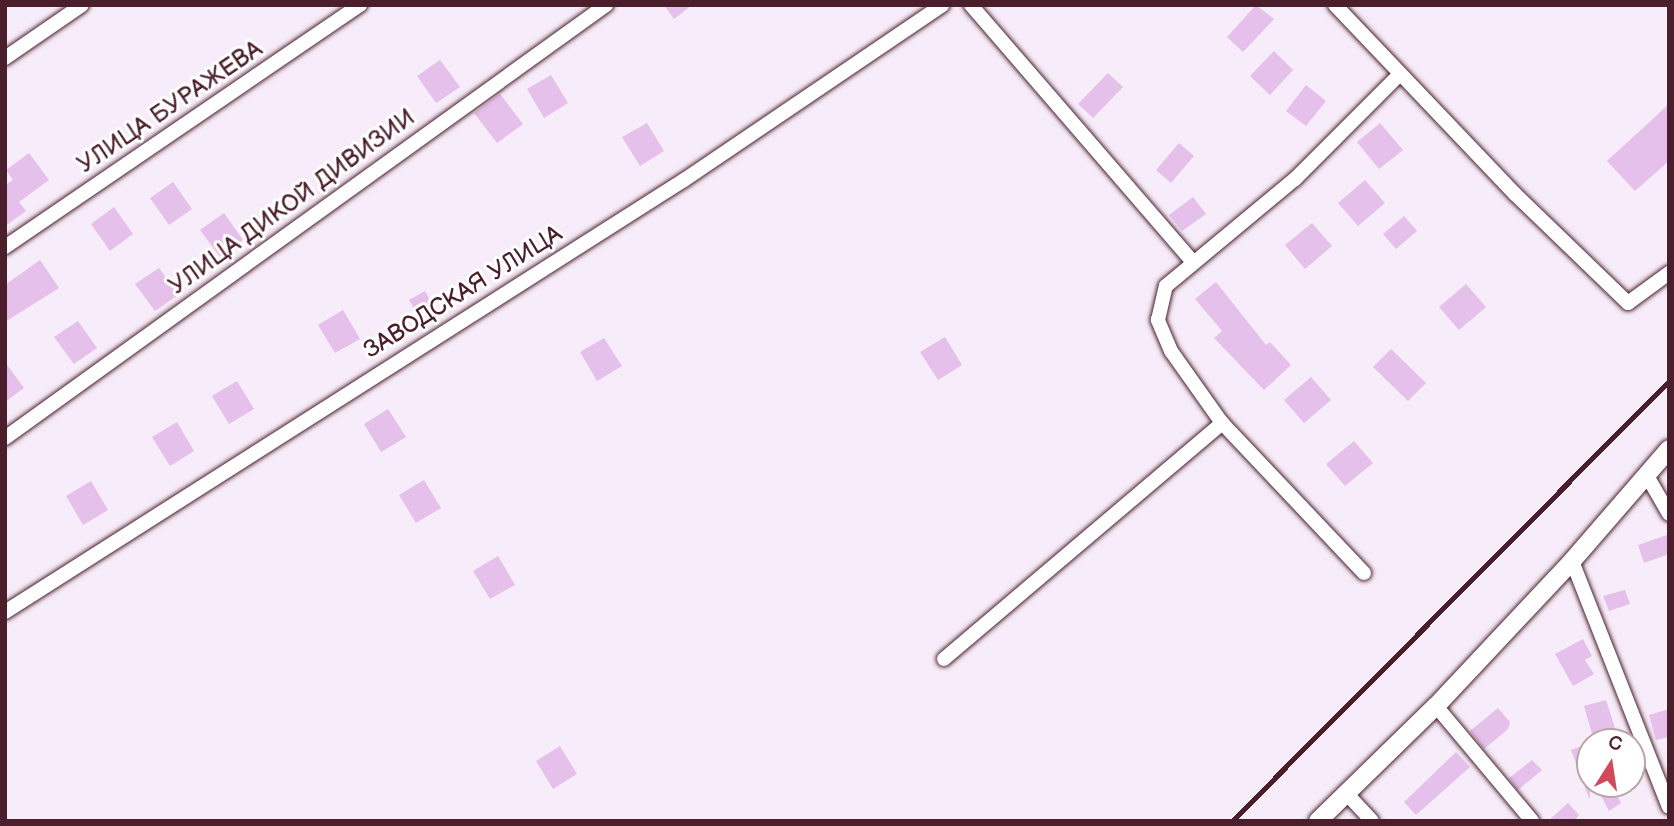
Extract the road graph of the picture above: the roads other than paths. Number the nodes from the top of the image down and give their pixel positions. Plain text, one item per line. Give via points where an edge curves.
1 (82, 5) edge
2 (360, 5) edge
3 (606, 5) edge
4 (942, 5) edge
5 (971, 5) edge
6 (1335, 5) edge
7 (5, 58) edge
8 (1400, 74) junction
9 (5, 247) edge
10 (1193, 262) junction
11 (1669, 273) edge
12 (1222, 423) junction
13 (5, 438) edge
14 (1669, 449) edge
15 (1646, 474) junction
16 (1669, 514) edge
17 (1572, 561) junction
18 (1364, 573) dead end
19 (5, 612) edge
20 (944, 659) dead end
21 (1436, 706) junction
22 (1346, 793) junction
23 (1669, 807) edge
24 (1318, 821) edge
25 (1372, 821) edge
26 (1532, 821) edge

1 - 7 street
2 - 9 street, УЛИЦА БУРАЖЕВА
3 - 13 street, УЛИЦА ДИКОЙ ДИВИЗИИ
4 - 19 street, ЗАВОДСКАЯ УЛИЦА via 684,180
5 - 10 street
6 - 8 street
8 - 10 street via 1295,179
8 - 11 street via 1628,303
10 - 12 street via 1166,286 1158,320 1171,351
12 - 18 street
12 - 20 street
14 - 15 street
15 - 16 street
15 - 17 street
17 - 21 street
17 - 23 street
21 - 22 street
21 - 26 street
22 - 24 street
22 - 25 street

